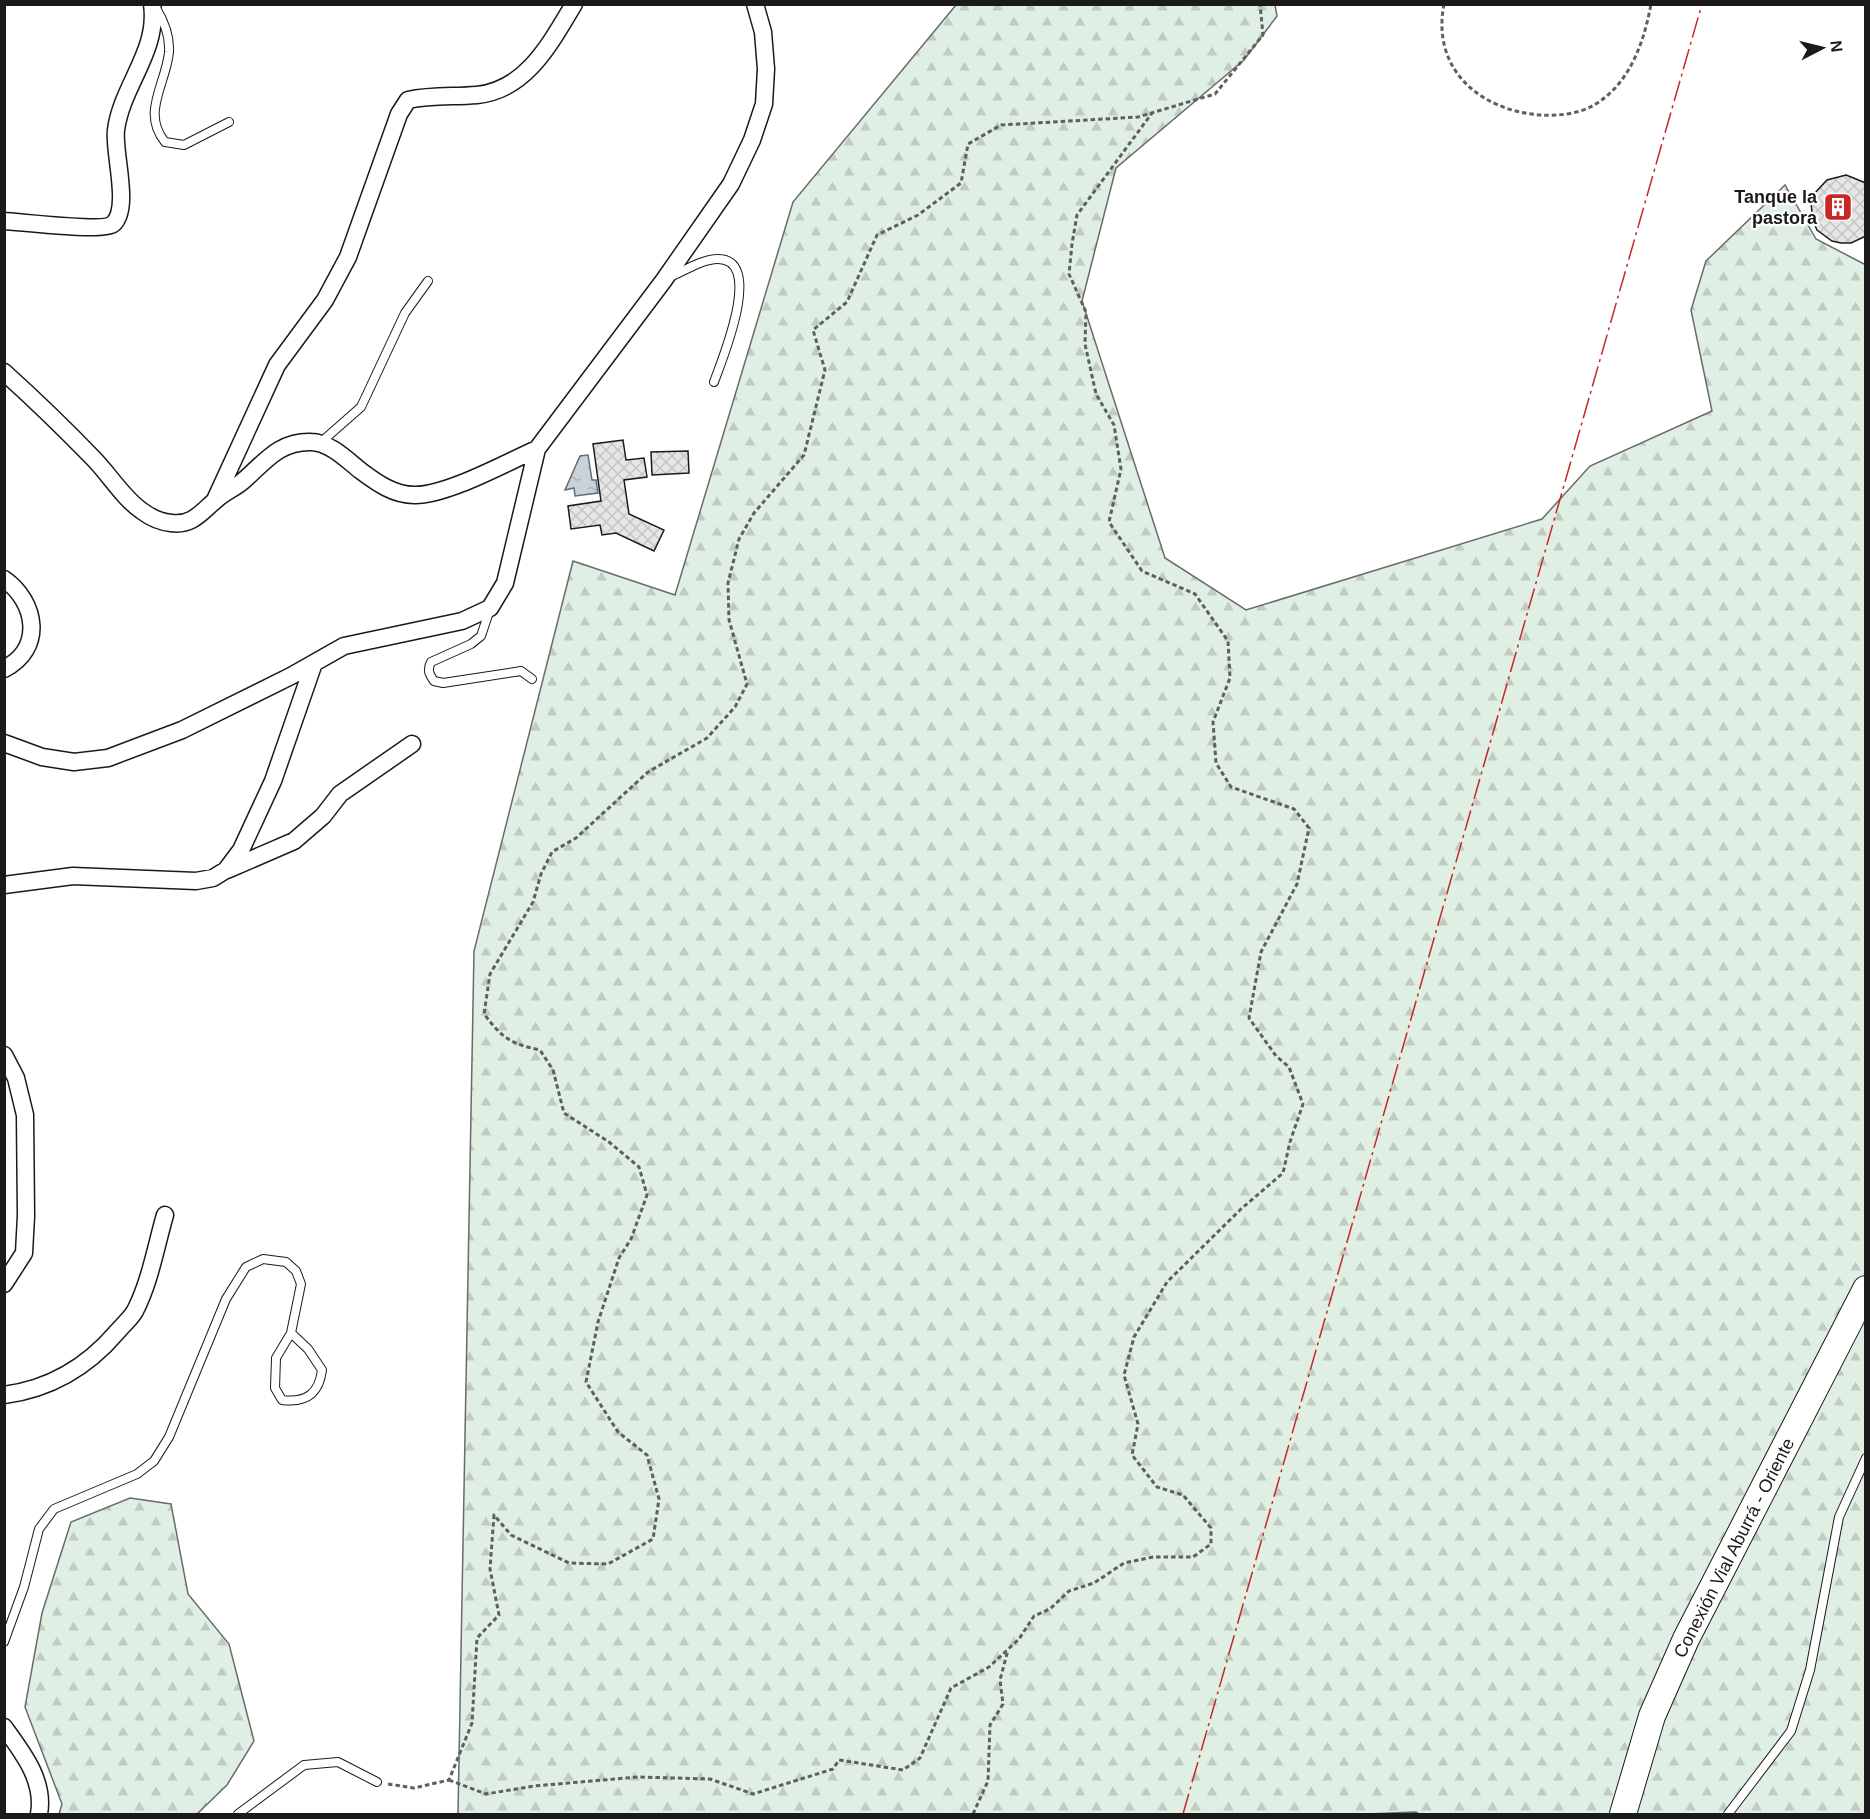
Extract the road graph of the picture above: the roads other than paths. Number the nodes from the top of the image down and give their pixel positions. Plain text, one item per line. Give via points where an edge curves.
1 (153, 4) edge
2 (574, 4) edge
3 (755, 4) edge
4 (229, 122) dead end
5 (4, 221) edge
6 (664, 280) junction
7 (428, 281) dead end
8 (4, 372) edge
9 (714, 382) dead end
10 (319, 444) junction
11 (537, 449) junction
12 (215, 500) junction
13 (4, 579) edge
14 (490, 608) junction
15 (314, 663) junction
16 (4, 669) edge
17 (532, 679) dead end
18 (4, 743) edge
19 (412, 744) dead end
20 (226, 870) junction
21 (4, 885) edge
22 (4, 1055) edge
23 (165, 1215) dead end
24 (4, 1284) edge
25 (1866, 1289) edge
26 (291, 1333) junction
27 (4, 1395) edge
28 (1866, 1458) edge
29 (4, 1642) edge
30 (4, 1727) edge
31 (377, 1782) road end
32 (39, 1815) edge
33 (238, 1815) edge
34 (1623, 1815) edge
35 (1728, 1815) edge

1 - 4 lane via 166,24 169,52 155,105 156,131 165,142 184,145
1 - 5 street via 155,22 147,53 126,97 116,130 121,204 115,222 93,228
2 - 12 street via 545,52 515,82 479,95 430,95 408,100 399,114 348,257 326,300 277,365
3 - 6 street via 763,32 764,104 752,140 730,184
6 - 9 lane via 720,259 731,264 740,282 739,309
6 - 11 street
7 - 10 lane via 405,313 361,407
8 - 12 street via 141,510 156,519 181,523 203,514
10 - 11 street via 378,484 397,493 415,495 462,482
10 - 12 street via 290,444 273,452 242,482
11 - 14 street via 505,583
13 - 16 street via 19,589 33,630 29,648
14 - 15 street via 462,621 344,646
14 - 17 lane via 481,636 431,662 429,675 443,683 521,671
15 - 18 street via 182,730 108,758 74,762 42,757
15 - 20 street via 273,781 241,850
19 - 20 street via 340,794 323,816 294,841
20 - 21 street via 213,878 196,881 73,876
22 - 24 street via 16,1078 24,1115 26,1216 24,1252
23 - 27 street via 135,1312 103,1349 74,1372
25 - 34 main road, Conexión Vial Aburrá - Oriente via 1686,1639 1652,1716
26 - 26 lane via 276,1358 274,1388 282,1400 296,1402 311,1397 320,1384 322,1370
26 - 29 lane via 302,1284 296,1270 286,1262 263,1258 246,1267 226,1299 169,1437 154,1461 137,1473 54,1509 39,1529
28 - 35 lane via 1839,1517 1810,1670 1791,1731
30 - 32 street via 37,1782
31 - 33 lane via 338,1762 304,1765

